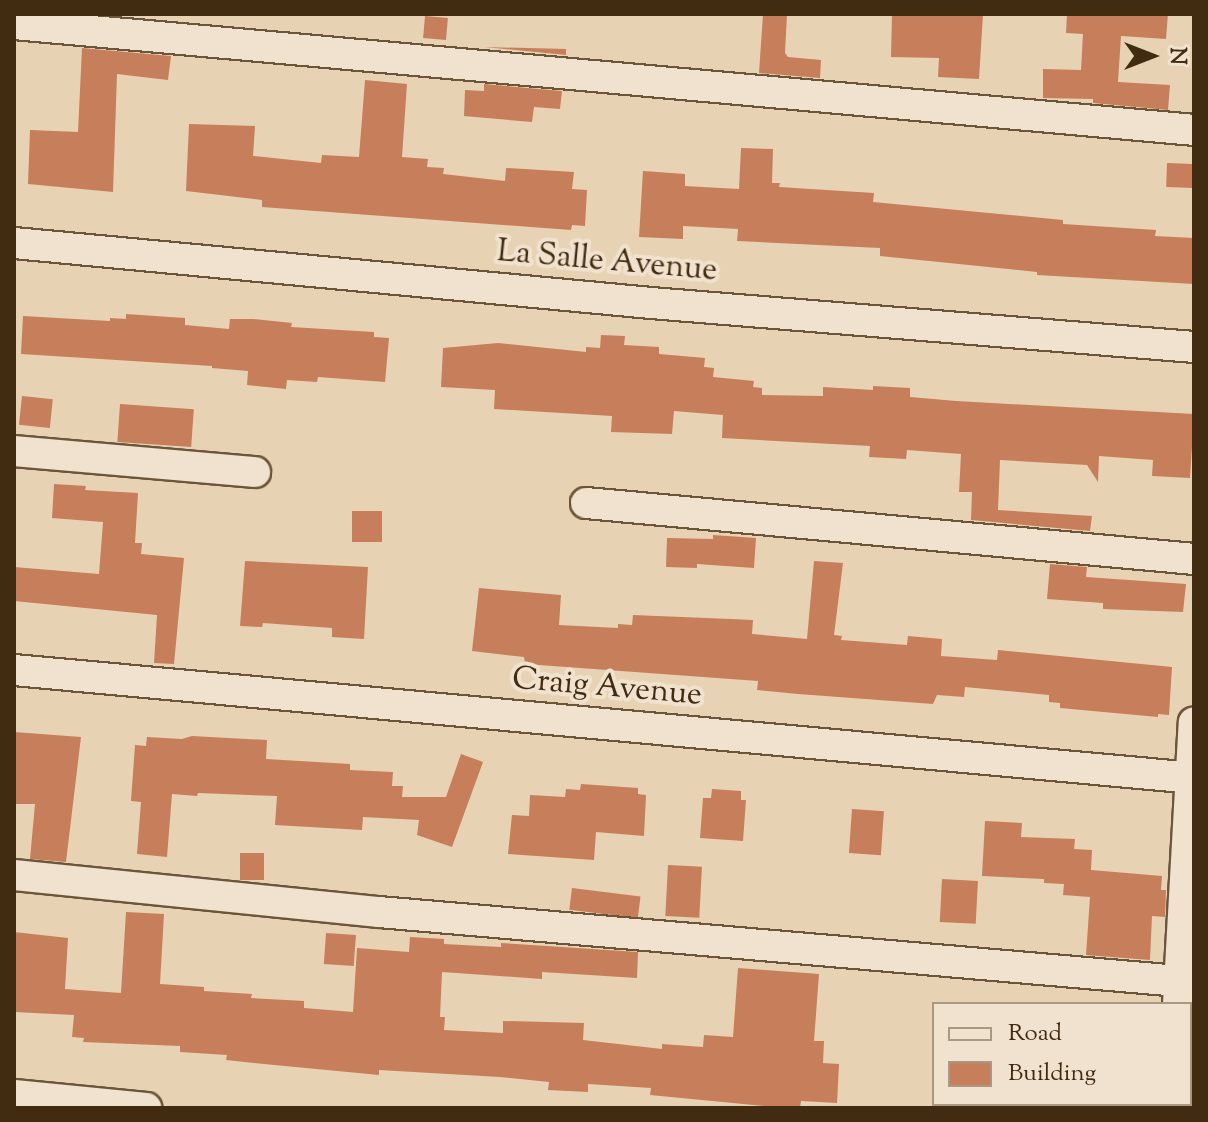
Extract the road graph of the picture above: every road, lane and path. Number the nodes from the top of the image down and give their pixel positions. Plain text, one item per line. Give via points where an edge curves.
1 (14, 24) edge
2 (1194, 130) edge
3 (14, 243) edge
4 (1194, 347) edge
5 (14, 451) edge
6 (255, 472) dead end
7 (586, 503) dead end
8 (1194, 559) edge
9 (14, 670) edge
10 (1194, 722) edge
11 (1193, 778) edge
12 (14, 875) edge
13 (1178, 993) edge
14 (14, 1095) edge
15 (146, 1108) edge

1 - 2 street
3 - 4 street, La Salle Avenue
5 - 6 street
7 - 8 street
9 - 11 street, Craig Avenue
10 - 11 street
11 - 13 street
12 - 13 street
14 - 15 street

